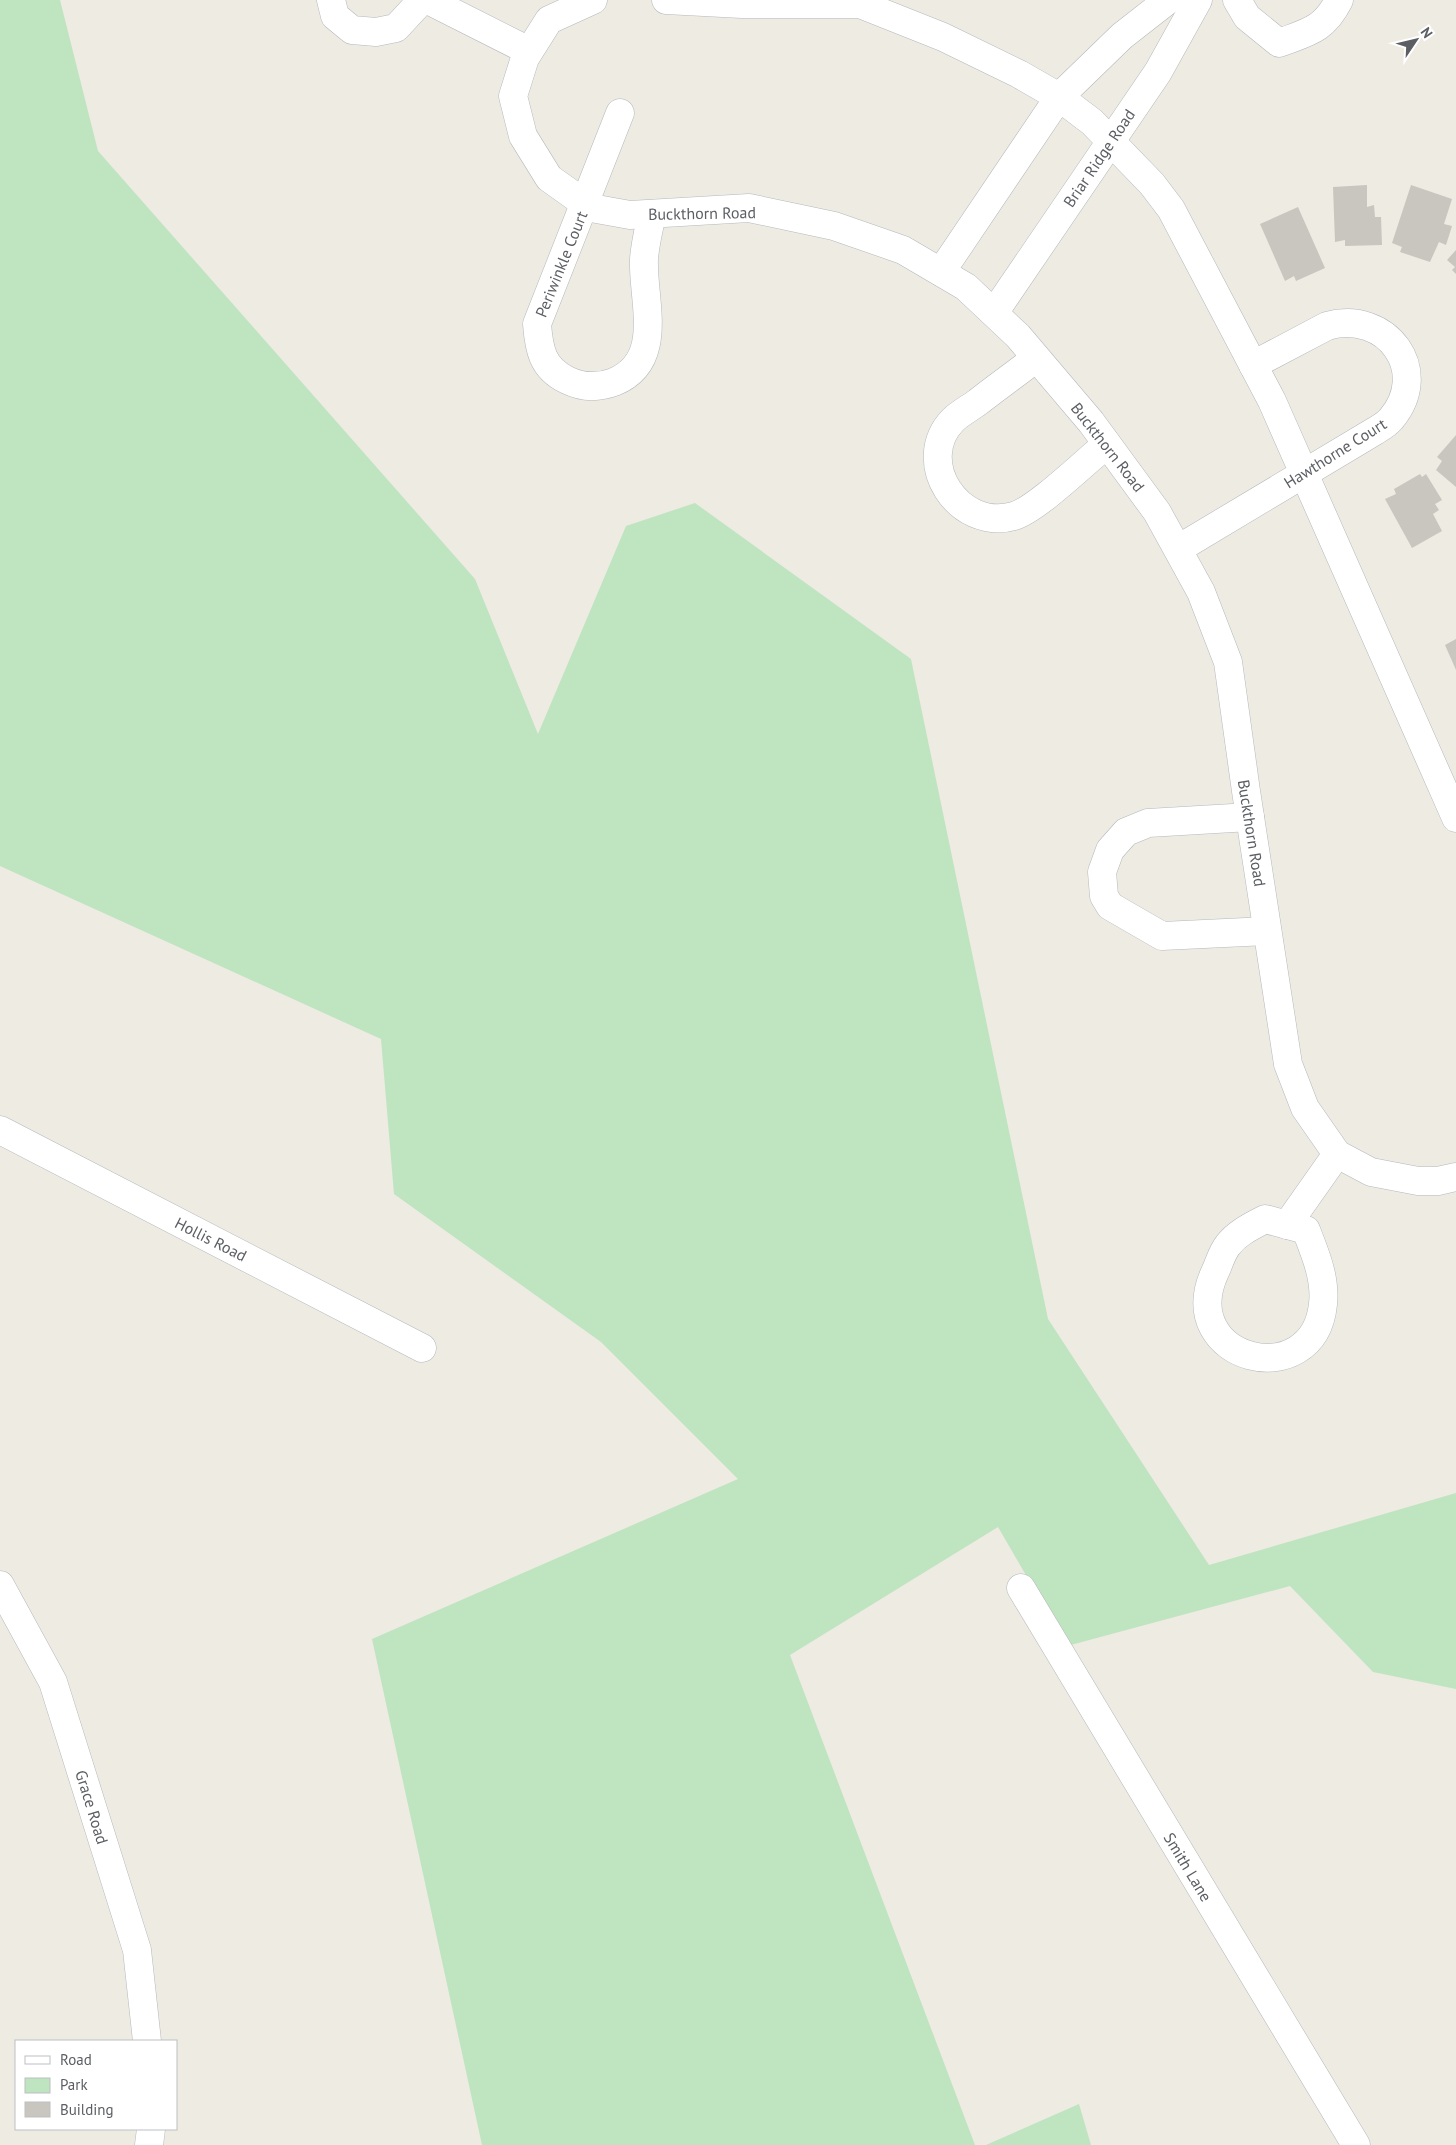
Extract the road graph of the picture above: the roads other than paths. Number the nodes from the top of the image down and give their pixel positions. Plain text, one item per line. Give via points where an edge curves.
1 (331, 0) edge
2 (422, 0) edge
3 (428, 0) edge
4 (593, 0) edge
5 (666, 0) edge
6 (1168, 0) edge
7 (1198, 0) edge
8 (1237, 0) edge
9 (1339, 0) edge
10 (742, 2) edge
11 (860, 2) edge
12 (529, 51) junction
13 (1059, 97) junction
14 (620, 113) dead end
15 (1112, 141) junction
16 (585, 203) junction
17 (652, 214) junction
18 (941, 272) junction
19 (994, 313) junction
20 (1036, 358) junction
21 (1253, 365) junction
22 (1107, 444) junction
23 (1304, 474) junction
24 (1178, 549) junction
25 (1447, 773) edge
26 (1250, 817) junction
27 (1456, 818) edge
28 (1267, 931) junction
29 (0, 1130) edge
30 (1337, 1154) junction
31 (1456, 1177) edge
32 (1288, 1225) junction
33 (422, 1348) dead end
34 (0, 1585) edge
35 (1020, 1588) dead end
36 (147, 2040) edge
37 (151, 2130) edge
38 (149, 2145) edge
39 (1356, 2145) edge

1 - 2 street via 335,16 352,30 376,32 396,28
3 - 12 street
4 - 12 street, Buckthorn Road via 549,20
5 - 10 street
6 - 13 street via 1139,21
7 - 15 street, Briar Ridge Road via 1158,72
8 - 9 street via 1247,17 1279,43 1314,30 1333,12
10 - 11 street
11 - 13 street via 1019,74
12 - 16 street, Buckthorn Road via 513,96 523,136 548,178
13 - 15 street
13 - 18 street
14 - 16 street, Periwinkle Court
15 - 19 street, Briar Ridge Road
15 - 21 street via 1171,209
16 - 17 street, Buckthorn Road via 591,208 630,215
16 - 17 street, Periwinkle Court via 537,324 538,347 546,363 558,375 579,386 602,386 623,378 640,361 648,339 644,258
17 - 18 street, Buckthorn Road via 749,208 834,226 903,250
18 - 19 street, Buckthorn Road via 966,287
19 - 20 street, Buckthorn Road
20 - 22 street, Buckthorn Road
20 - 22 street via 953,420 940,442 938,466 946,489 957,504 978,516 997,519 1015,516 1037,503
21 - 23 street
21 - 23 street, Hawthorne Court via 1340,322 1364,324 1386,335 1401,354 1407,377 1403,400 1390,421
22 - 24 street, Buckthorn Road via 1157,512
23 - 24 street, Hawthorne Court
23 - 25 street
24 - 26 street, Buckthorn Road via 1201,592 1228,662
25 - 27 street
26 - 28 street, Buckthorn Road
26 - 28 street via 1148,822 1126,832 1110,850 1102,872 1104,896 1110,906 1162,936
28 - 30 street, Buckthorn Road via 1288,1064 1305,1108
29 - 33 street, Hollis Road
30 - 31 street, Buckthorn Road via 1371,1172 1418,1182
30 - 32 street
32 - 32 street via 1306,1230 1316,1254 1324,1302 1321,1318 1308,1340 1294,1352 1272,1359 1247,1356 1226,1345 1212,1325 1207,1301 1210,1283 1228,1245 1246,1229 1265,1219
34 - 36 street, Grace Road via 53,1682 137,1950
35 - 39 street, Smith Lane
37 - 38 street

